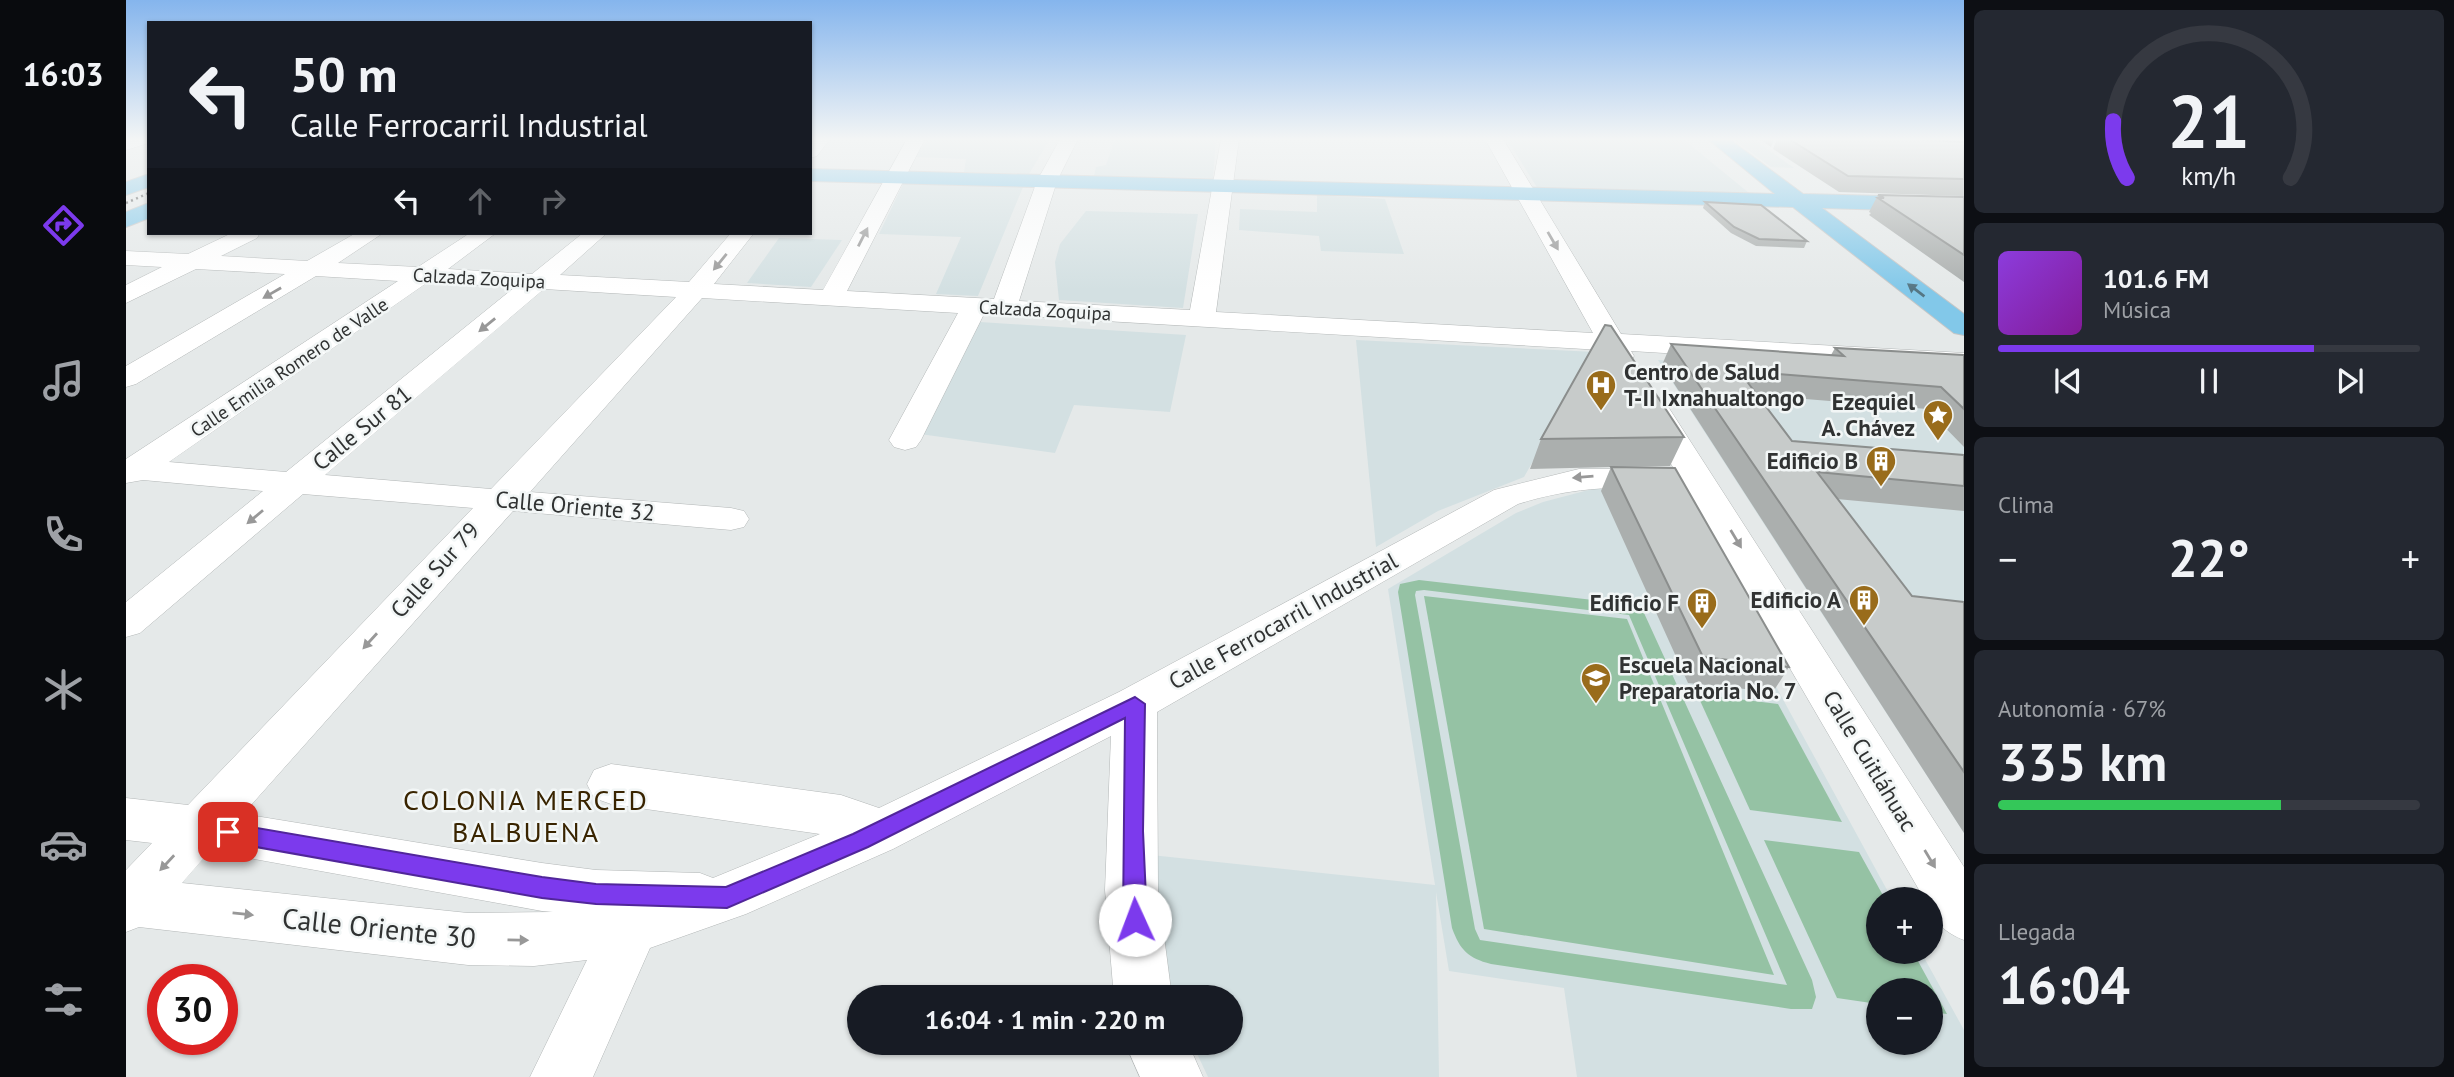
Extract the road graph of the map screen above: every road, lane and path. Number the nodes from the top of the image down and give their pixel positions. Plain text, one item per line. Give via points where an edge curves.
1 (888, 189) edge
2 (1044, 189) edge
3 (1222, 189) edge
4 (1346, 189) edge
5 (1523, 189) edge
6 (1787, 189) edge
7 (1526, 194) junction
8 (1803, 201) junction
9 (1964, 205) edge
10 (147, 211) edge
11 (126, 220) edge
12 (245, 235) edge
13 (370, 235) edge
14 (482, 235) edge
15 (594, 235) edge
16 (615, 235) edge
17 (741, 235) edge
18 (126, 258) edge
19 (192, 262) junction
20 (313, 269) junction
21 (425, 275) junction
22 (550, 283) junction
23 (696, 290) junction
24 (126, 295) edge
25 (831, 298) junction
26 (975, 306) junction
27 (1004, 307) junction
28 (1202, 318) junction
29 (1964, 327) edge
30 (1611, 341) junction
31 (1964, 362) edge
32 (126, 377) edge
33 (905, 440) dead end
34 (129, 471) edge
35 (1700, 481) junction
36 (295, 483) junction
37 (499, 500) junction
38 (731, 519) dead end
39 (126, 623) edge
40 (1135, 704) junction
41 (611, 784) dead end
42 (126, 819) edge
43 (201, 828) junction
44 (875, 834) junction
45 (128, 903) edge
46 (640, 913) junction
47 (1964, 915) edge
48 (1140, 985) edge
49 (1161, 1055) edge
50 (561, 1077) edge
51 (1172, 1077) edge

25 -> 1 street
2 - 27 street
3 - 28 street
4 - 7 main road
5 - 7 street, Calle Cuitláhuac
6 - 8 main road
7 - 8 main road
7 -> 30 street, Calle Cuitláhuac
8 - 9 main road
29 -> 8 main road
10 - 11 main road
12 - 19 street
13 - 20 street
14 - 21 street, Calle Emilia Romero de Valle
15 - 22 street, Calle Sur 81
16 - 22 street, Calle Sur 81
17 -> 23 street, Calle Sur 79
18 - 19 street, Calzada Zoquipa
19 - 20 street, Calzada Zoquipa
19 - 24 street
20 - 21 street, Calzada Zoquipa
20 -> 32 street
21 - 22 street, Calzada Zoquipa
21 - 34 street, Calle Emilia Romero de Valle
22 - 23 street, Calzada Zoquipa
22 -> 36 street, Calle Sur 81
23 - 25 street, Calzada Zoquipa
23 - 37 street, Calle Sur 79
25 - 26 street, Calzada Zoquipa
26 - 27 street, Calzada Zoquipa
26 - 33 street
27 - 28 street, Calzada Zoquipa
28 - 30 street, Calzada Zoquipa
30 - 31 street, Calzada Zoquipa
30 - 35 street, Calle Cuitláhuac
34 - 36 street, Calle Oriente 32
35 -> 40 street, Calle Ferrocarril Industrial via 1630,475 1544,482 1506,497
35 -> 47 street, Calle Cuitláhuac
36 - 37 street, Calle Oriente 32
36 -> 39 street, Calle Sur 81
37 - 38 street, Calle Oriente 32
37 -> 43 street, Calle Sur 79
40 - 44 street, Calle Ferrocarril Industrial
40 - 48 street via 1133,882
41 - 44 street via 841,816 858,821
42 - 43 street
43 -> 45 street, Calle Sur 79
43 - 46 street via 542,887
44 - 46 street, Calle Ferrocarril Industrial via 727,897
45 -> 46 street, Calle Oriente 30 via 468,939 534,940
46 - 50 street
49 - 51 street

